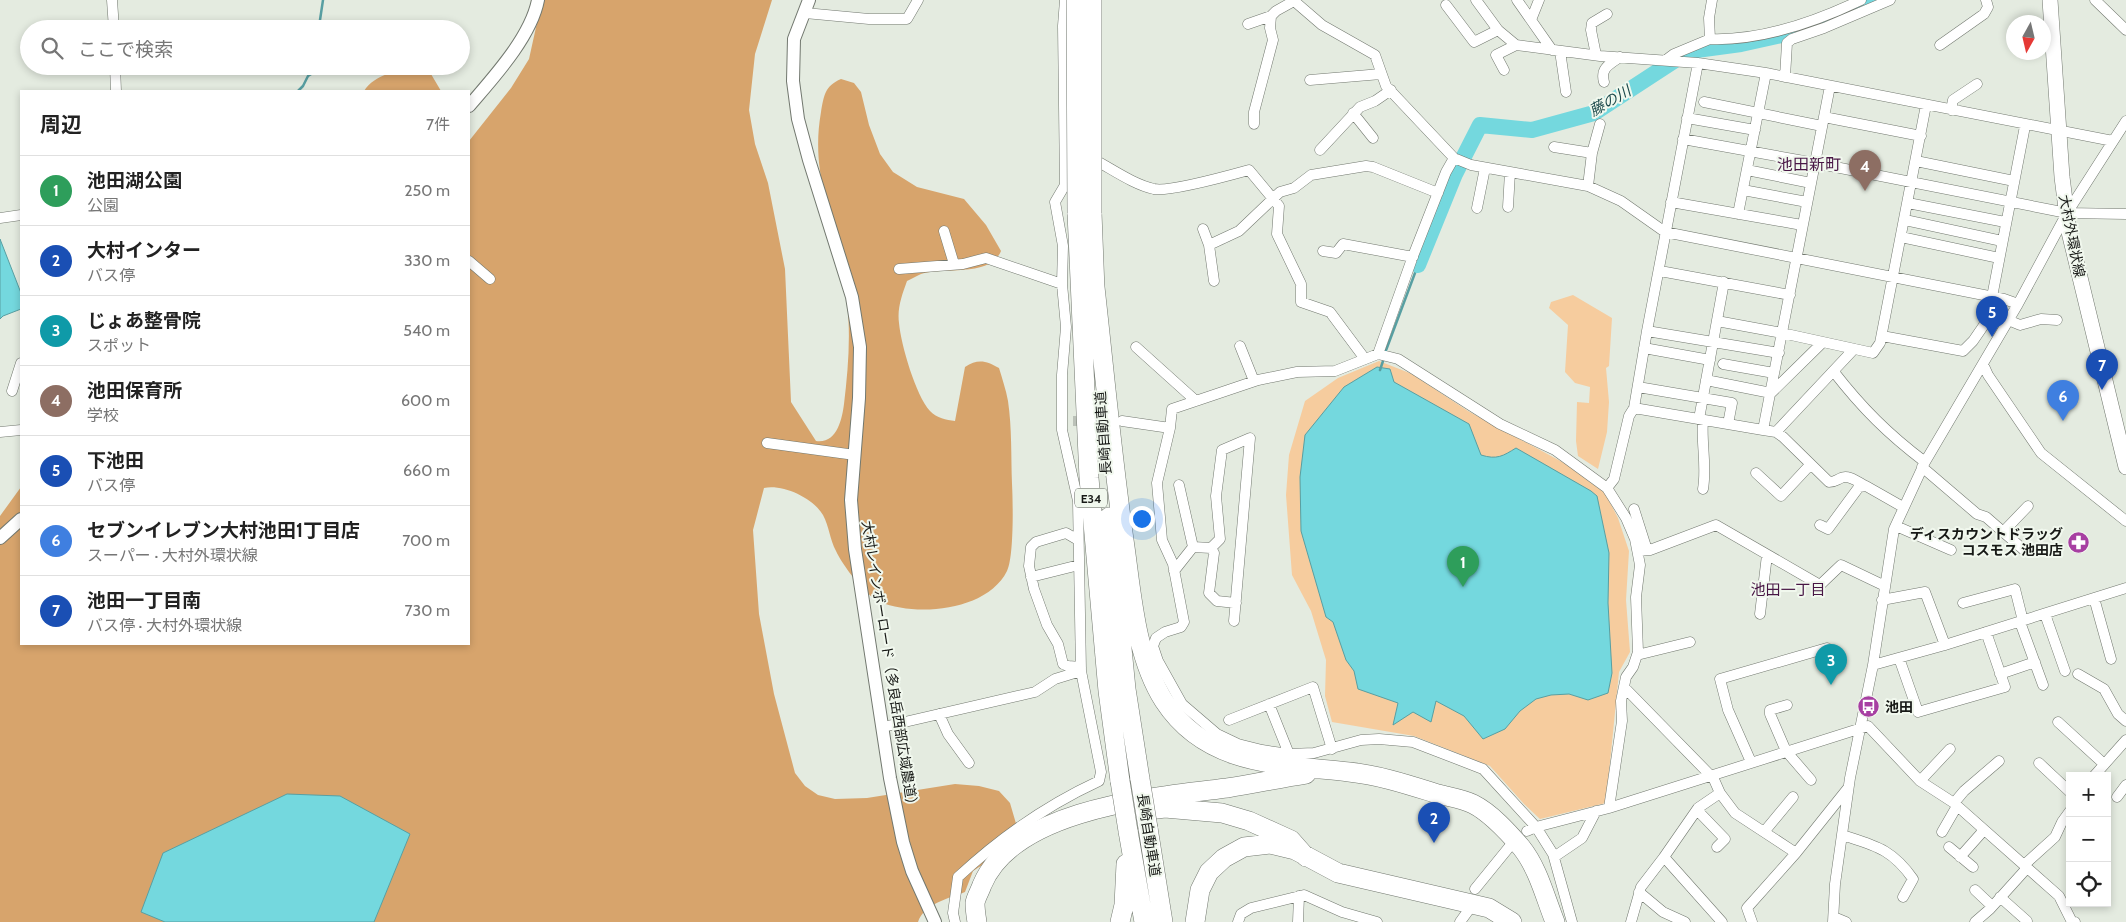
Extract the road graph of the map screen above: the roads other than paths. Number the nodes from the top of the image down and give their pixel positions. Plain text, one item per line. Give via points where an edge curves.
1 (112, 0) edge
2 (538, 0) edge
3 (809, 0) edge
4 (918, 0) edge
5 (1065, 0) edge
6 (1076, 0) edge
7 (1092, 0) edge
8 (1476, 0) edge
9 (1517, 0) edge
10 (1539, 0) edge
11 (1712, 0) edge
12 (1861, 0) edge
13 (1890, 0) edge
14 (1986, 0) edge
15 (2050, 0) edge
16 (2095, 0) edge
17 (1294, 1) edge
18 (1446, 6) dead end
19 (805, 12) junction
20 (1607, 14) dead end
21 (1271, 16) junction
22 (113, 20) edge
23 (1531, 20) junction
24 (1248, 24) dead end
25 (1498, 30) junction
26 (2126, 30) edge
27 (1710, 39) junction
28 (1516, 45) junction
29 (1940, 45) dead end
30 (1556, 50) junction
31 (1596, 55) junction
32 (1620, 57) junction
33 (1667, 60) junction
34 (1698, 63) junction
35 (1504, 70) dead end
36 (1766, 73) junction
37 (1381, 74) junction
38 (115, 75) edge
39 (1785, 77) junction
40 (1310, 80) dead end
41 (1604, 82) dead end
42 (1977, 84) dead end
43 (1830, 86) junction
44 (116, 90) edge
45 (1391, 90) junction
46 (1566, 92) dead end
47 (1704, 102) dead end
48 (470, 105) edge
49 (1926, 105) junction
50 (1951, 110) junction
51 (1353, 113) junction
52 (1758, 113) junction
53 (1687, 118) junction
54 (1823, 121) junction
55 (2126, 121) edge
56 (1254, 124) dead end
57 (1600, 124) dead end
58 (2025, 126) junction
59 (1755, 130) junction
60 (2058, 132) junction
61 (1921, 136) junction
62 (1373, 138) dead end
63 (1683, 139) junction
64 (2113, 141) junction
65 (1064, 144) junction
66 (1554, 147) dead end
67 (1320, 150) dead end
68 (1751, 151) junction
69 (1592, 153) junction
70 (1455, 158) junction
71 (1916, 162) junction
72 (1815, 163) junction
73 (1485, 168) junction
74 (1747, 170) junction
75 (1510, 172) junction
76 (2014, 181) junction
77 (1811, 183) junction
78 (1912, 183) junction
79 (1588, 186) junction
80 (1743, 190) junction
81 (1438, 193) junction
82 (1272, 199) junction
83 (1671, 202) junction
84 (1807, 202) junction
85 (2010, 202) junction
86 (1908, 203) junction
87 (1508, 207) dead end
88 (1477, 208) dead end
89 (1084, 213) junction
90 (2067, 213) junction
91 (20, 214) edge
92 (1738, 214) junction
93 (2126, 214) edge
94 (0, 218) edge
95 (1905, 220) junction
96 (2005, 222) junction
97 (1802, 225) junction
98 (1203, 228) dead end
99 (944, 231) dead end
100 (1665, 232) junction
101 (1901, 237) junction
102 (2002, 241) junction
103 (1209, 245) junction
104 (1323, 251) dead end
105 (1413, 257) junction
106 (1796, 257) junction
107 (1999, 258) junction
108 (470, 262) edge
109 (954, 264) junction
110 (899, 269) dead end
111 (1660, 271) junction
112 (1094, 278) junction
113 (1893, 278) junction
114 (490, 279) dead end
115 (1214, 281) dead end
116 (1724, 282) junction
117 (1062, 284) junction
118 (1790, 295) junction
119 (1992, 296) junction
120 (2018, 304) junction
121 (2008, 320) junction
122 (2057, 320) dead end
123 (1717, 321) junction
124 (1647, 331) junction
125 (1782, 333) junction
126 (1882, 336) junction
127 (1713, 342) junction
128 (1823, 342) junction
129 (1240, 346) dead end
130 (1136, 347) dead end
131 (1644, 348) junction
132 (1854, 348) junction
133 (1779, 353) junction
134 (1383, 355) junction
135 (1365, 359) junction
136 (1710, 360) junction
137 (1723, 364) dead end
138 (1983, 364) junction
139 (20, 366) edge
140 (1834, 372) junction
141 (1774, 373) junction
142 (1706, 380) junction
143 (1254, 381) junction
144 (1638, 387) junction
145 (12, 391) dead end
146 (1771, 393) junction
147 (1703, 398) junction
148 (1196, 401) junction
149 (1634, 408) junction
150 (1701, 419) junction
151 (1062, 420) junction
152 (1073, 420) tunnel mouth
153 (1122, 421) tunnel mouth
154 (1728, 424) junction
155 (1170, 428) junction
156 (20, 430) edge
157 (1763, 430) junction
158 (0, 432) edge
159 (1776, 432) junction
160 (767, 443) dead end
161 (855, 455) junction
162 (1810, 465) junction
163 (1923, 465) junction
164 (2126, 467) edge
165 (1756, 473) dead end
166 (1178, 485) dead end
167 (1866, 486) junction
168 (1607, 488) junction
169 (1702, 489) dead end
170 (2028, 506) dead end
171 (1904, 507) junction
172 (1634, 509) dead end
173 (20, 519) edge
174 (2126, 521) edge
175 (1896, 526) junction
176 (1828, 529) dead end
177 (2004, 531) junction
178 (0, 538) edge
179 (1078, 540) junction
180 (1193, 547) junction
181 (1211, 548) junction
182 (1642, 550) junction
183 (1951, 550) dead end
184 (2024, 550) dead end
185 (1767, 555) junction
186 (1079, 565) junction
187 (1174, 571) junction
188 (1031, 577) junction
189 (1885, 586) junction
190 (2126, 588) edge
191 (2094, 598) junction
192 (1882, 600) junction
193 (1962, 603) dead end
194 (1236, 604) junction
195 (1760, 614) dead end
196 (2045, 614) junction
197 (1234, 621) dead end
198 (2022, 621) junction
199 (1986, 632) junction
200 (1690, 642) dead end
201 (1945, 645) junction
202 (1827, 648) dead end
203 (1637, 655) junction
204 (1899, 658) junction
205 (2111, 659) dead end
206 (2035, 662) junction
207 (1873, 665) junction
208 (1081, 669) junction
209 (2065, 671) dead end
210 (2000, 674) junction
211 (2078, 674) dead end
212 (2043, 685) dead end
213 (1624, 687) junction
214 (1269, 704) junction
215 (1787, 705) dead end
216 (939, 714) junction
217 (1229, 720) dead end
218 (2126, 721) edge
219 (2058, 722) dead end
220 (883, 727) junction
221 (1861, 727) junction
222 (2126, 740) edge
223 (1332, 749) junction
224 (1950, 749) dead end
225 (1786, 751) junction
226 (1289, 754) junction
227 (1999, 761) dead end
228 (1751, 762) junction
229 (969, 763) dead end
230 (2038, 764) dead end
231 (2104, 764) junction
232 (1327, 770) junction
233 (2097, 772) edge
234 (1711, 775) junction
235 (1811, 780) dead end
236 (1920, 781) junction
237 (2126, 785) edge
238 (1849, 787) junction
239 (2066, 788) edge
240 (1720, 793) junction
241 (1793, 797) dead end
242 (2117, 797) dead end
243 (1955, 804) junction
244 (1609, 808) junction
245 (1697, 810) junction
246 (1596, 811) junction
247 (2066, 816) edge
248 (1531, 829) junction
249 (1984, 830) junction
250 (1128, 831) junction
251 (1764, 832) junction
252 (1942, 832) dead end
253 (1842, 835) junction
254 (1510, 846) dead end
255 (1717, 847) dead end
256 (1949, 847) dead end
257 (1796, 853) junction
258 (1306, 857) junction
259 (1554, 857) junction
260 (1664, 857) junction
261 (1960, 857) junction
262 (2026, 866) junction
263 (1972, 867) dead end
264 (1475, 889) dead end
265 (1975, 890) dead end
266 (1639, 892) junction
267 (1299, 896) junction
268 (1903, 896) dead end
269 (2000, 896) junction
270 (1992, 906) junction
271 (1468, 911) dead end
272 (1833, 920) edge
273 (2027, 921) edge
274 (935, 922) edge
275 (954, 922) edge
276 (977, 922) edge
277 (987, 922) edge
278 (1120, 922) edge
279 (1144, 922) edge
280 (1163, 922) edge
281 (1195, 922) edge
282 (1238, 922) edge
283 (1298, 922) edge
284 (1377, 922) edge
285 (1460, 922) edge
286 (1512, 922) edge
287 (1554, 922) edge
288 (1572, 922) edge
289 (1631, 922) edge
290 (1685, 922) edge
291 (1722, 922) edge
292 (1752, 922) edge
293 (1846, 922) edge
294 (1975, 922) edge
295 (2073, 922) edge

1 - 22 street
2 - 48 street via 520,39
3 - 19 street, 大村レインボーロード（多良岳西部広域農道）
4 - 19 street via 907,19 869,19
5 - 65 street
6 - 89 highway, 長崎自動車道 / E34, bridge
7 - 89 highway, 長崎自動車道 / E34, bridge
8 - 25 street
9 - 23 street
10 - 23 street
11 - 27 street
12 - 27 street via 1796,26 1736,40
13 - 39 street via 1792,39 1788,43
14 - 29 street via 1988,7 1984,14
15 - 60 main road, 大村外環状線
16 - 26 street
17 - 21 street
17 - 37 street via 1322,25 1375,55
18 - 25 street via 1474,42
19 - 161 street, 大村レインボーロード（多良岳西部広域農道） via 794,39 793,81 798,119 809,160 852,297 860,347
20 - 31 street via 1592,23
21 - 24 street
21 - 56 street via 1273,40 1254,112
23 - 30 street
25 - 28 street
27 - 33 street
28 - 30 street
28 - 35 street via 1496,55
30 - 31 street
30 - 46 street
31 - 32 street
32 - 33 street
32 - 41 street via 1604,68
33 - 34 street
34 - 36 street
34 - 53 street
36 - 39 street
36 - 52 street
37 - 40 street
37 - 45 street
38 - 44 street
39 - 43 street
42 - 50 street via 1953,100
43 - 49 street
43 - 54 street
45 - 51 street
45 - 70 street
47 - 52 street
49 - 50 street
49 - 61 street
50 - 58 street
51 - 62 street
51 - 67 street
52 - 54 street
52 - 59 street
53 - 59 street
53 - 63 street
54 - 61 street
54 - 72 street
55 - 64 street
57 - 69 street
58 - 60 street
58 - 76 street
59 - 68 street
60 - 64 street
60 - 90 main road, 大村外環状線
61 - 71 street
63 - 68 street
63 - 83 street
64 - 90 street
65 - 82 street via 1157,190 1249,170
65 - 117 street via 1065,185 1054,202 1063,246
66 - 69 street
68 - 72 street
68 - 74 street
69 - 79 street
70 - 73 street
70 - 81 street
71 - 76 street
71 - 78 street
72 - 77 street
72 - 78 street
73 - 75 street
73 - 88 street
74 - 77 street
74 - 80 street
75 - 79 street
75 - 87 street
76 - 85 street
77 - 84 street
78 - 85 street
78 - 86 street
79 - 100 street via 1621,201
80 - 84 street
80 - 92 street
81 - 82 street via 1366,166 1311,175
81 - 105 street
82 - 103 street via 1239,231
82 - 135 street via 1279,206 1277,234 1301,284 1301,302 1330,312
83 - 92 street
83 - 100 street
84 - 97 street
85 - 90 street
85 - 96 street
86 - 95 street
86 - 96 street
89 - 112 highway, 長崎自動車道 / E34
89 - 250 highway, 長崎自動車道 / E34, bridge via 1089,478 1108,690
90 - 93 street
90 - 120 street
90 - 164 main road, 大村外環状線
91 - 94 street
92 - 97 street
95 - 101 street
95 - 102 street
96 - 102 street
97 - 106 street
98 - 103 street
99 - 109 street
100 - 106 street
100 - 111 street
101 - 107 street
101 - 113 street
102 - 107 street
103 - 115 street
104 - 105 street via 1336,253 1343,244
105 - 134 street
106 - 113 street
106 - 118 street
107 - 119 street
108 - 114 street
109 - 110 street
109 - 117 street via 986,258
111 - 116 street
111 - 124 street
112 - 232 highway via 1110,436 1128,564 1143,651 1164,701 1181,722 1223,752 1257,761
112 - 280 highway, 長崎自動車道 / E34, bridge via 1098,369 1126,689
113 - 119 street
113 - 126 street
116 - 118 street
116 - 123 street
117 - 151 street via 1066,326
118 - 125 street
119 - 120 street
119 - 126 street via 1984,325 1963,351
120 - 121 street
121 - 122 street via 2020,326 2041,319
121 - 138 street
123 - 125 street
123 - 127 street
124 - 127 street
124 - 131 street
125 - 128 street
125 - 133 street
126 - 132 street via 1873,353
127 - 133 street
127 - 136 street
128 - 132 street
128 - 146 street
129 - 143 street
130 - 148 street
131 - 136 street
131 - 144 street
132 - 140 street
133 - 141 street
134 - 135 street
134 - 168 street via 1398,359 1500,424 1555,450
135 - 143 street via 1335,372 1297,372
136 - 142 street
137 - 141 street
138 - 163 street
138 - 174 street via 2041,453
139 - 145 street
140 - 159 street
140 - 163 street via 1861,406
141 - 146 street
142 - 146 street
142 - 147 street
143 - 148 street
144 - 147 street
144 - 149 street
146 - 157 street
147 - 150 street
147 - 154 street via 1732,403
148 - 155 street via 1172,409
149 - 150 street
149 - 168 street via 1628,416 1614,479
150 - 154 street
150 - 169 street via 1705,476
151 - 152 street
151 - 179 street via 1078,501
153 - 155 street
154 - 157 street
155 - 187 street via 1157,483 1162,540
156 - 158 street
157 - 159 street
159 - 162 street
160 - 161 street
161 - 220 street, 大村レインボーロード（多良岳西部広域農道） via 851,500 855,549
162 - 165 street via 1781,496
162 - 167 street via 1829,482 1848,477
163 - 171 street
163 - 177 street via 1977,514
166 - 180 street
167 - 171 street
167 - 176 street via 1859,487
168 - 182 street
170 - 177 street
171 - 175 street
172 - 182 street
173 - 178 street
175 - 183 street
175 - 189 street
177 - 184 street
179 - 186 street
179 - 188 street via 1066,533 1036,542 1029,555
180 - 181 street
180 - 187 street
181 - 194 street via 1214,553 1210,593 1217,601
181 - 194 street via 1220,539 1216,496 1222,450 1250,438
182 - 185 street via 1716,525
182 - 203 street via 1636,598
185 - 189 street via 1820,585 1841,565
185 - 195 street
186 - 188 street
186 - 208 street
187 - 226 street via 1184,622 1181,627 1156,638 1154,646 1158,661 1182,704 1217,734 1246,746
188 - 208 street via 1063,664
189 - 192 street
190 - 191 street
191 - 196 street
191 - 205 street
192 - 201 street via 1925,592
192 - 207 street
193 - 198 street via 2014,589
194 - 197 street
196 - 198 street
196 - 209 street
198 - 199 street
198 - 206 street
199 - 201 street
199 - 210 street
200 - 203 street
201 - 204 street
202 - 228 street via 1720,679 1728,710
203 - 213 street
204 - 207 street
204 - 210 street via 1918,712 2005,687
206 - 210 street
206 - 212 street
207 - 221 street
208 - 216 street via 1035,692
208 - 275 street via 1099,781 1010,832 958,877
211 - 218 street via 2104,689 2118,714
213 - 234 street
213 - 244 street
214 - 217 street
214 - 223 street via 1313,687
214 - 226 street
215 - 225 street via 1770,710
216 - 220 street
216 - 229 street via 948,734
219 - 231 street
220 - 274 street, 大村レインボーロード（多良岳西部広域農道） via 904,842 912,871
221 - 225 street
221 - 236 street via 1868,726
221 - 238 street
222 - 231 street
223 - 226 street
223 - 248 street via 1361,740 1413,742 1484,769
224 - 236 street
225 - 228 street
225 - 235 street
227 - 243 street
228 - 234 street
230 - 239 street
231 - 233 street
232 - 276 highway via 1162,795 1076,814 1044,827 999,858 987,874 975,901
232 - 287 highway via 1373,776 1419,788 1472,804 1489,815 1530,860
234 - 240 street
234 - 244 street
236 - 243 street
237 - 242 street
238 - 253 street
238 - 257 street
240 - 245 street
240 - 251 street via 1735,814
241 - 251 street
243 - 249 street
243 - 252 street
244 - 246 street
245 - 255 street via 1728,837
245 - 260 street
246 - 248 street
246 - 259 street via 1582,838
247 - 262 street via 2055,837
248 - 259 street
249 - 261 street
249 - 262 street
250 - 278 highway via 1126,883
250 - 279 highway, 長崎自動車道 / E34
251 - 257 street
253 - 268 street via 1872,844 1902,864 1913,879
253 - 272 street
254 - 264 street
256 - 261 street
257 - 292 street via 1747,908
258 - 277 highway via 1290,840 1249,821 1222,813 1166,808 1112,815 1079,822 1020,853 1000,873 989,896
258 - 281 highway via 1295,850 1270,844 1244,847 1224,858 1210,872 1200,890
258 - 286 highway via 1338,873 1489,908
259 - 288 street
260 - 266 street
260 - 291 street
261 - 263 street
262 - 269 street
262 - 295 street via 2058,896
265 - 270 street
266 - 289 street
266 - 290 street via 1663,912
267 - 282 street via 1251,908 1241,914
267 - 283 street
267 - 284 street via 1304,895 1342,912
269 - 270 street
269 - 273 street
270 - 294 street
271 - 285 street
272 - 293 street

